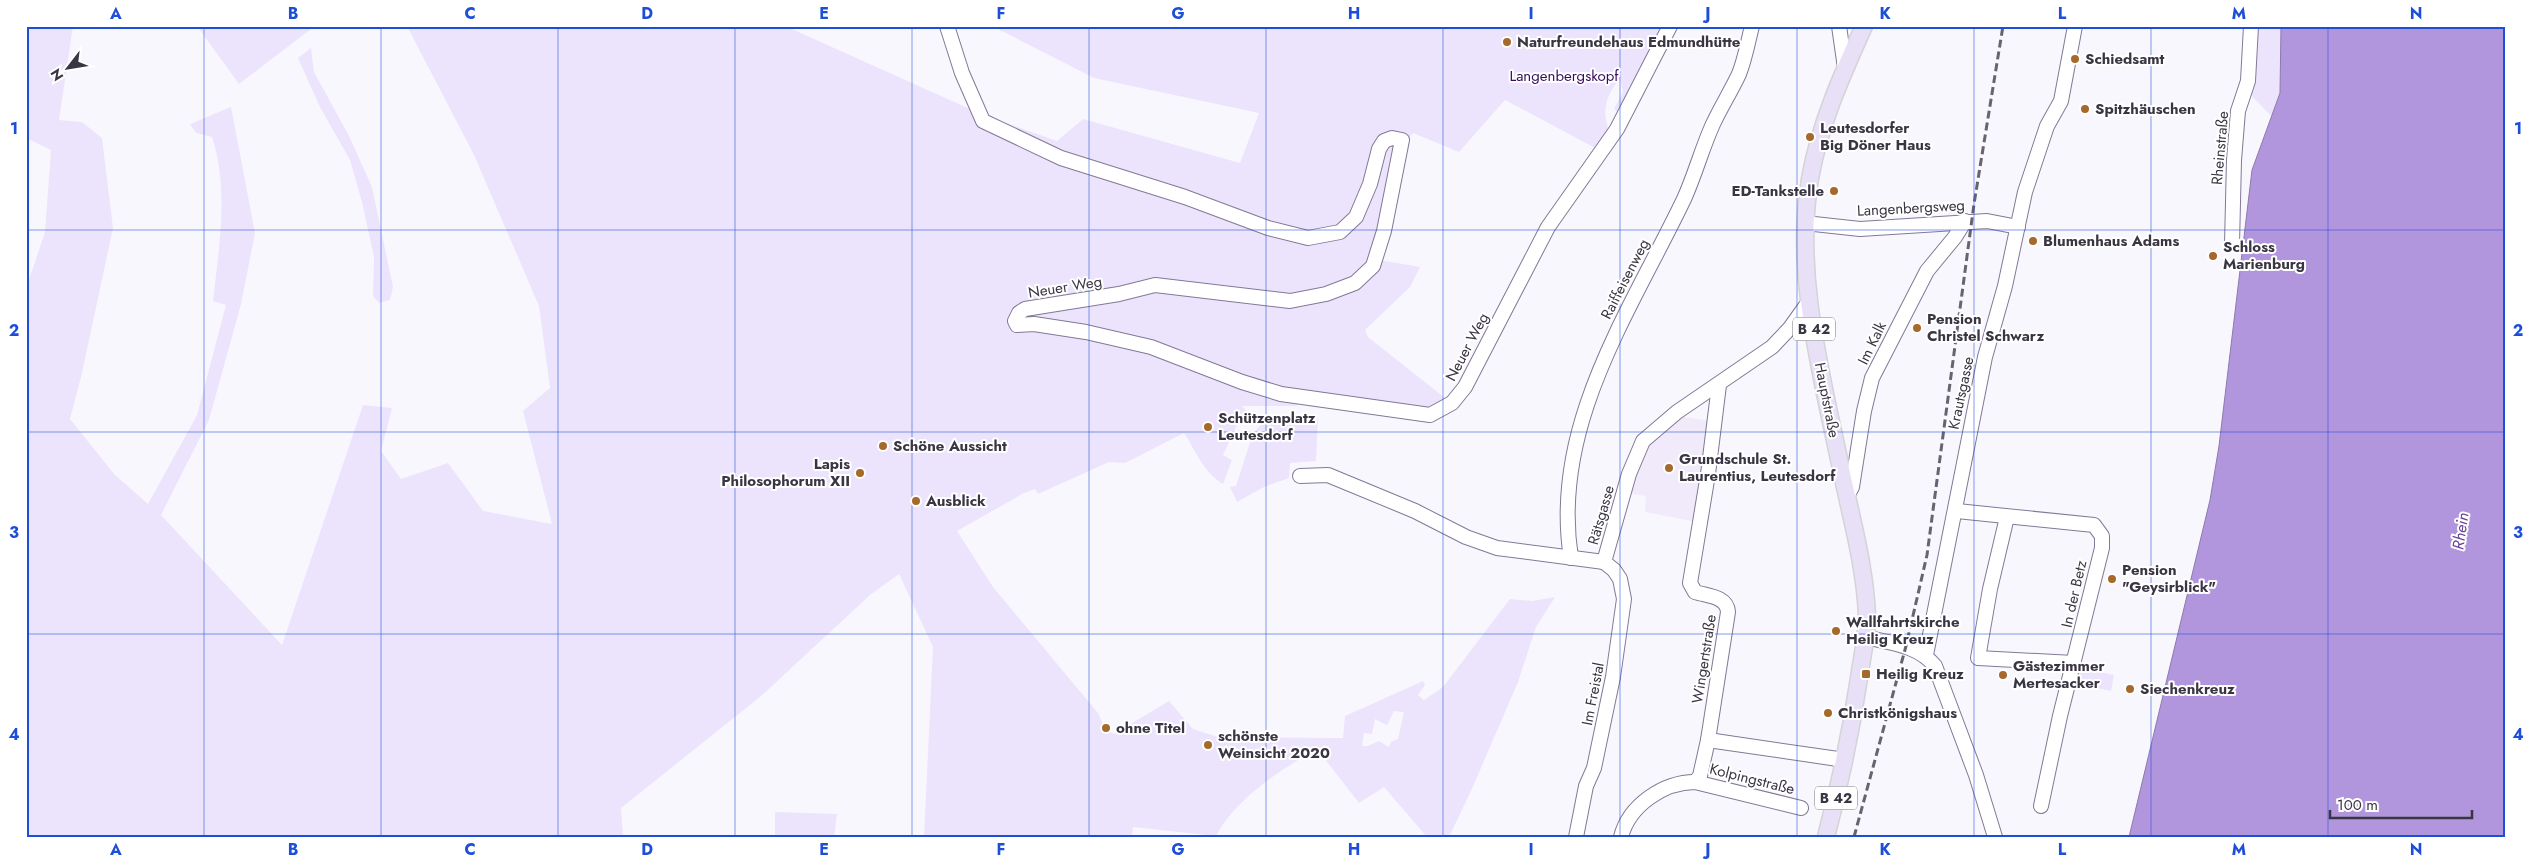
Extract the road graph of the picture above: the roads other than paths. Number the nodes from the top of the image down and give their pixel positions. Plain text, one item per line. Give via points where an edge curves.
1 (947, 26) edge
2 (1670, 26) edge
3 (1752, 26) edge
4 (1840, 26) edge
5 (1864, 26) edge
6 (2075, 26) edge
7 (2251, 26) edge
8 (1845, 68) junction
9 (1965, 220) junction
10 (1805, 223) junction
11 (2018, 228) junction
12 (2232, 244) dead end
13 (1810, 300) junction
14 (1719, 385) junction
15 (1300, 476) dead end
16 (1847, 496) junction
17 (1957, 511) junction
18 (2007, 517) junction
19 (1571, 558) junction
20 (1604, 562) junction
21 (1865, 637) junction
22 (1926, 655) junction
23 (2074, 663) junction
24 (1708, 740) junction
25 (1845, 760) junction
26 (1695, 782) junction
27 (2041, 806) dead end
28 (1800, 808) dead end
29 (1576, 837) edge
30 (1620, 837) edge
31 (1826, 837) edge
32 (1994, 837) edge

1 - 2 street, Neuer Weg via 982,121 1062,158 1186,197 1268,228 1308,238 1340,232 1356,217 1384,141 1392,138 1402,140 1374,266 1355,283 1326,294 1290,301 1155,285 1025,309 1015,321 1017,324 1086,332 1151,346 1281,394 1430,415 1452,403 1465,387 1548,227 1617,129
3 - 19 street, Raiffeisenweg via 1739,74 1712,125 1684,197 1589,392 1569,473 1567,537
4 - 8 street
5 - 8 main road, Hauptstraße / B 42
6 - 11 street, Krautsgasse via 2061,101 2041,142 2025,192
7 - 12 street, Rheinstraße via 2248,81 2238,111
8 - 10 main road, Hauptstraße / B 42 via 1816,151
9 - 10 street, Langenbergsweg via 1860,229
9 - 11 street, Langenbergsweg
9 - 16 street, Im Kalk via 1927,271 1872,378 1852,487
10 - 13 main road, Hauptstraße / B 42
11 - 17 street, Krautsgasse via 1976,400
13 - 14 street, Rätsgasse via 1772,347
13 - 16 main road, Hauptstraße / B 42
14 - 20 street, Rätsgasse via 1677,412 1643,440 1629,474
14 - 24 street, Wingertstraße via 1690,582 1695,592 1728,605
15 - 19 street, Rätsgasse via 1328,475 1497,548
16 - 21 main road, Hauptstraße / B 42 via 1864,590
17 - 18 street, In der Betz
17 - 22 street, Krautsgasse via 1946,548
18 - 23 street, In der Betz via 2094,525 2102,536 2102,548
18 - 23 street via 1978,658
19 - 20 street, Rätsgasse
20 - 29 street, Im Freistal via 1620,579 1624,600 1613,677
21 - 22 street via 1912,648
21 - 25 main road, Hauptstraße / B 42
22 - 32 street via 1935,666 1955,717
23 - 27 street, In der Betz
24 - 25 street
24 - 26 street, Wingertstraße via 1700,776
25 - 31 main road, Hauptstraße / B 42
26 - 28 street, Kolpingstraße
26 - 30 street via 1683,782 1659,791 1629,818

